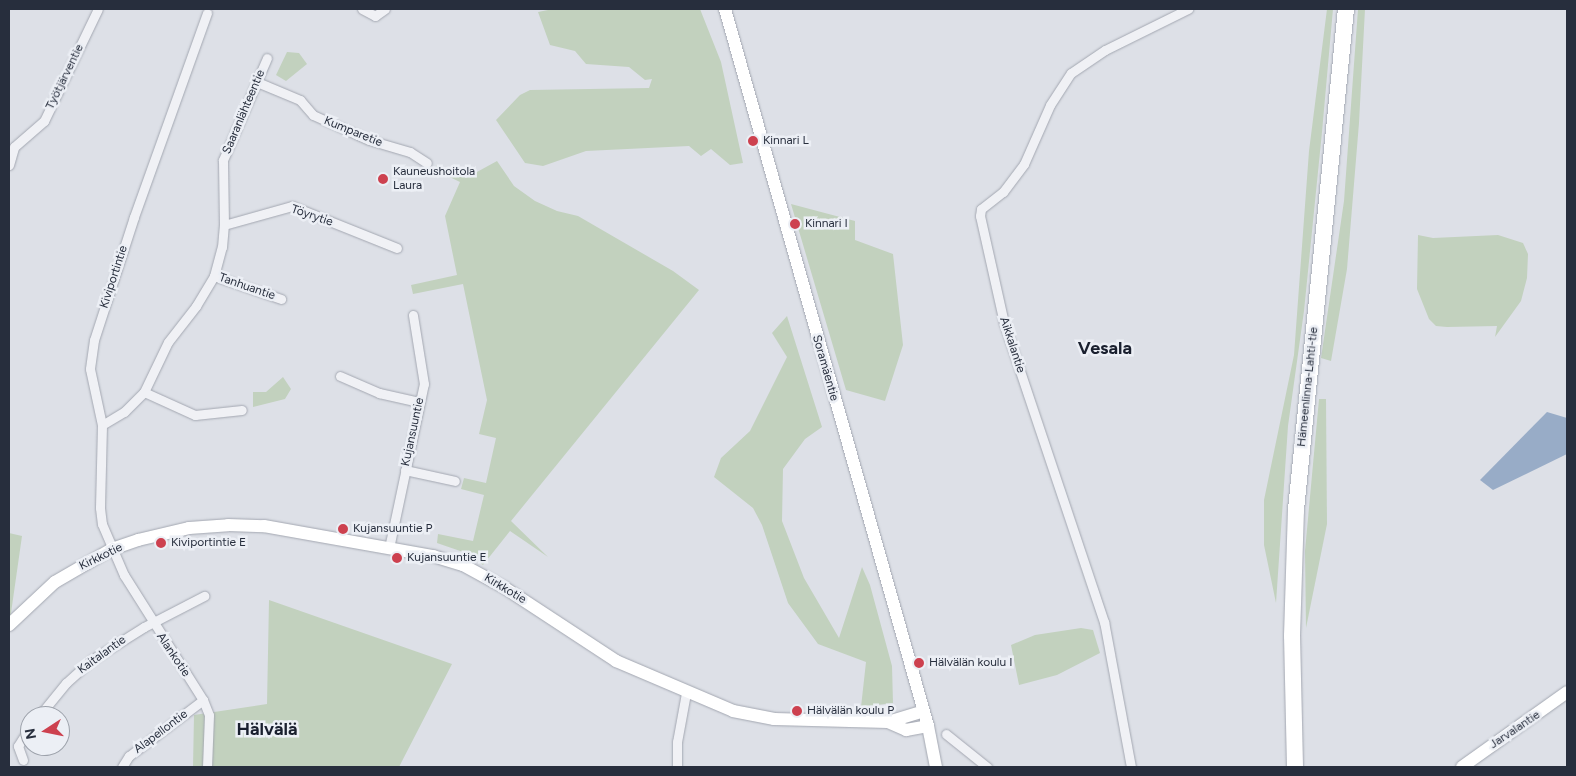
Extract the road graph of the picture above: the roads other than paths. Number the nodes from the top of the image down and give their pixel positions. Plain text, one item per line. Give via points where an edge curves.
1 (98, 9) edge
2 (362, 9) edge
3 (385, 9) edge
4 (725, 9) edge
5 (1188, 9) edge
6 (1346, 9) edge
7 (206, 12) dead end
8 (267, 58) dead end
9 (257, 82) junction
10 (427, 163) dead end
11 (9, 165) edge
12 (224, 225) junction
13 (398, 248) dead end
14 (214, 276) junction
15 (281, 299) dead end
16 (413, 315) dead end
17 (340, 376) dead end
18 (144, 392) junction
19 (419, 402) junction
20 (242, 410) dead end
21 (102, 425) junction
22 (405, 470) junction
23 (455, 481) dead end
24 (388, 548) junction
25 (112, 550) junction
26 (204, 596) dead end
27 (151, 623) junction
28 (9, 625) edge
29 (1567, 692) edge
30 (686, 693) junction
31 (203, 700) junction
32 (47, 706) edge
33 (923, 711) junction
34 (888, 722) junction
35 (928, 726) junction
36 (946, 734) dead end
37 (22, 756) edge
38 (23, 760) dead end
39 (122, 767) edge
40 (207, 767) edge
41 (677, 767) edge
42 (936, 767) edge
43 (942, 767) edge
44 (987, 767) edge
45 (1131, 767) edge
46 (1295, 767) edge
47 (1462, 767) edge

1 - 11 street, Työtjärventie via 44,120 14,147
2 - 3 street via 375,16
4 - 33 street, Soramäentie
5 - 45 street, Aikkalantie via 1105,50 1071,73 1050,105 1024,164 1003,192 981,209 980,216 1004,323 1104,622
6 - 46 highway, Hämeenlinna-Lahti-tie via 1296,510 1292,636
7 - 21 street, Kiviportintie via 94,340 90,369
8 - 9 street, Saaranlähteentie
9 - 10 street, Kumparetie via 300,100 313,115 369,140 410,152
9 - 12 street, Saaranlähteentie via 223,160
12 - 13 street, Töyrytie via 292,206
12 - 14 street, Saaranlähteentie
14 - 15 street, Tanhuantie
14 - 18 street, Saaranlähteentie via 168,342
16 - 19 street, Kujansuuntie via 424,372
17 - 19 street via 378,393
18 - 20 street via 195,415
18 - 21 street, Saaranlähteentie via 124,412
19 - 22 street, Kujansuuntie
21 - 25 street, Kiviportintie via 100,508
22 - 23 street
22 - 24 street, Kujansuuntie
24 - 25 street, Kirkkotie via 282,529 228,525 175,530
24 - 30 street, Kirkkotie via 463,565 616,661
25 - 27 street, Alankotie
25 - 28 street, Kirkkotie via 55,582
26 - 27 street, Kaitalantie
27 - 31 street, Alankotie
27 - 32 street, Kaitalantie via 93,659 66,683
29 - 47 street, Jarvalantie
30 - 34 street, Kirkkotie via 752,716
30 - 41 street via 677,742
31 - 39 street, Alapellontie via 129,756
31 - 40 street, Alankotie via 209,715
33 - 34 street, Kirkkotie
33 - 35 street, Soramäentie
34 - 35 street, Kirkkotie via 906,730
35 - 42 street
35 - 43 street via 939,747
36 - 44 street
37 - 38 street

